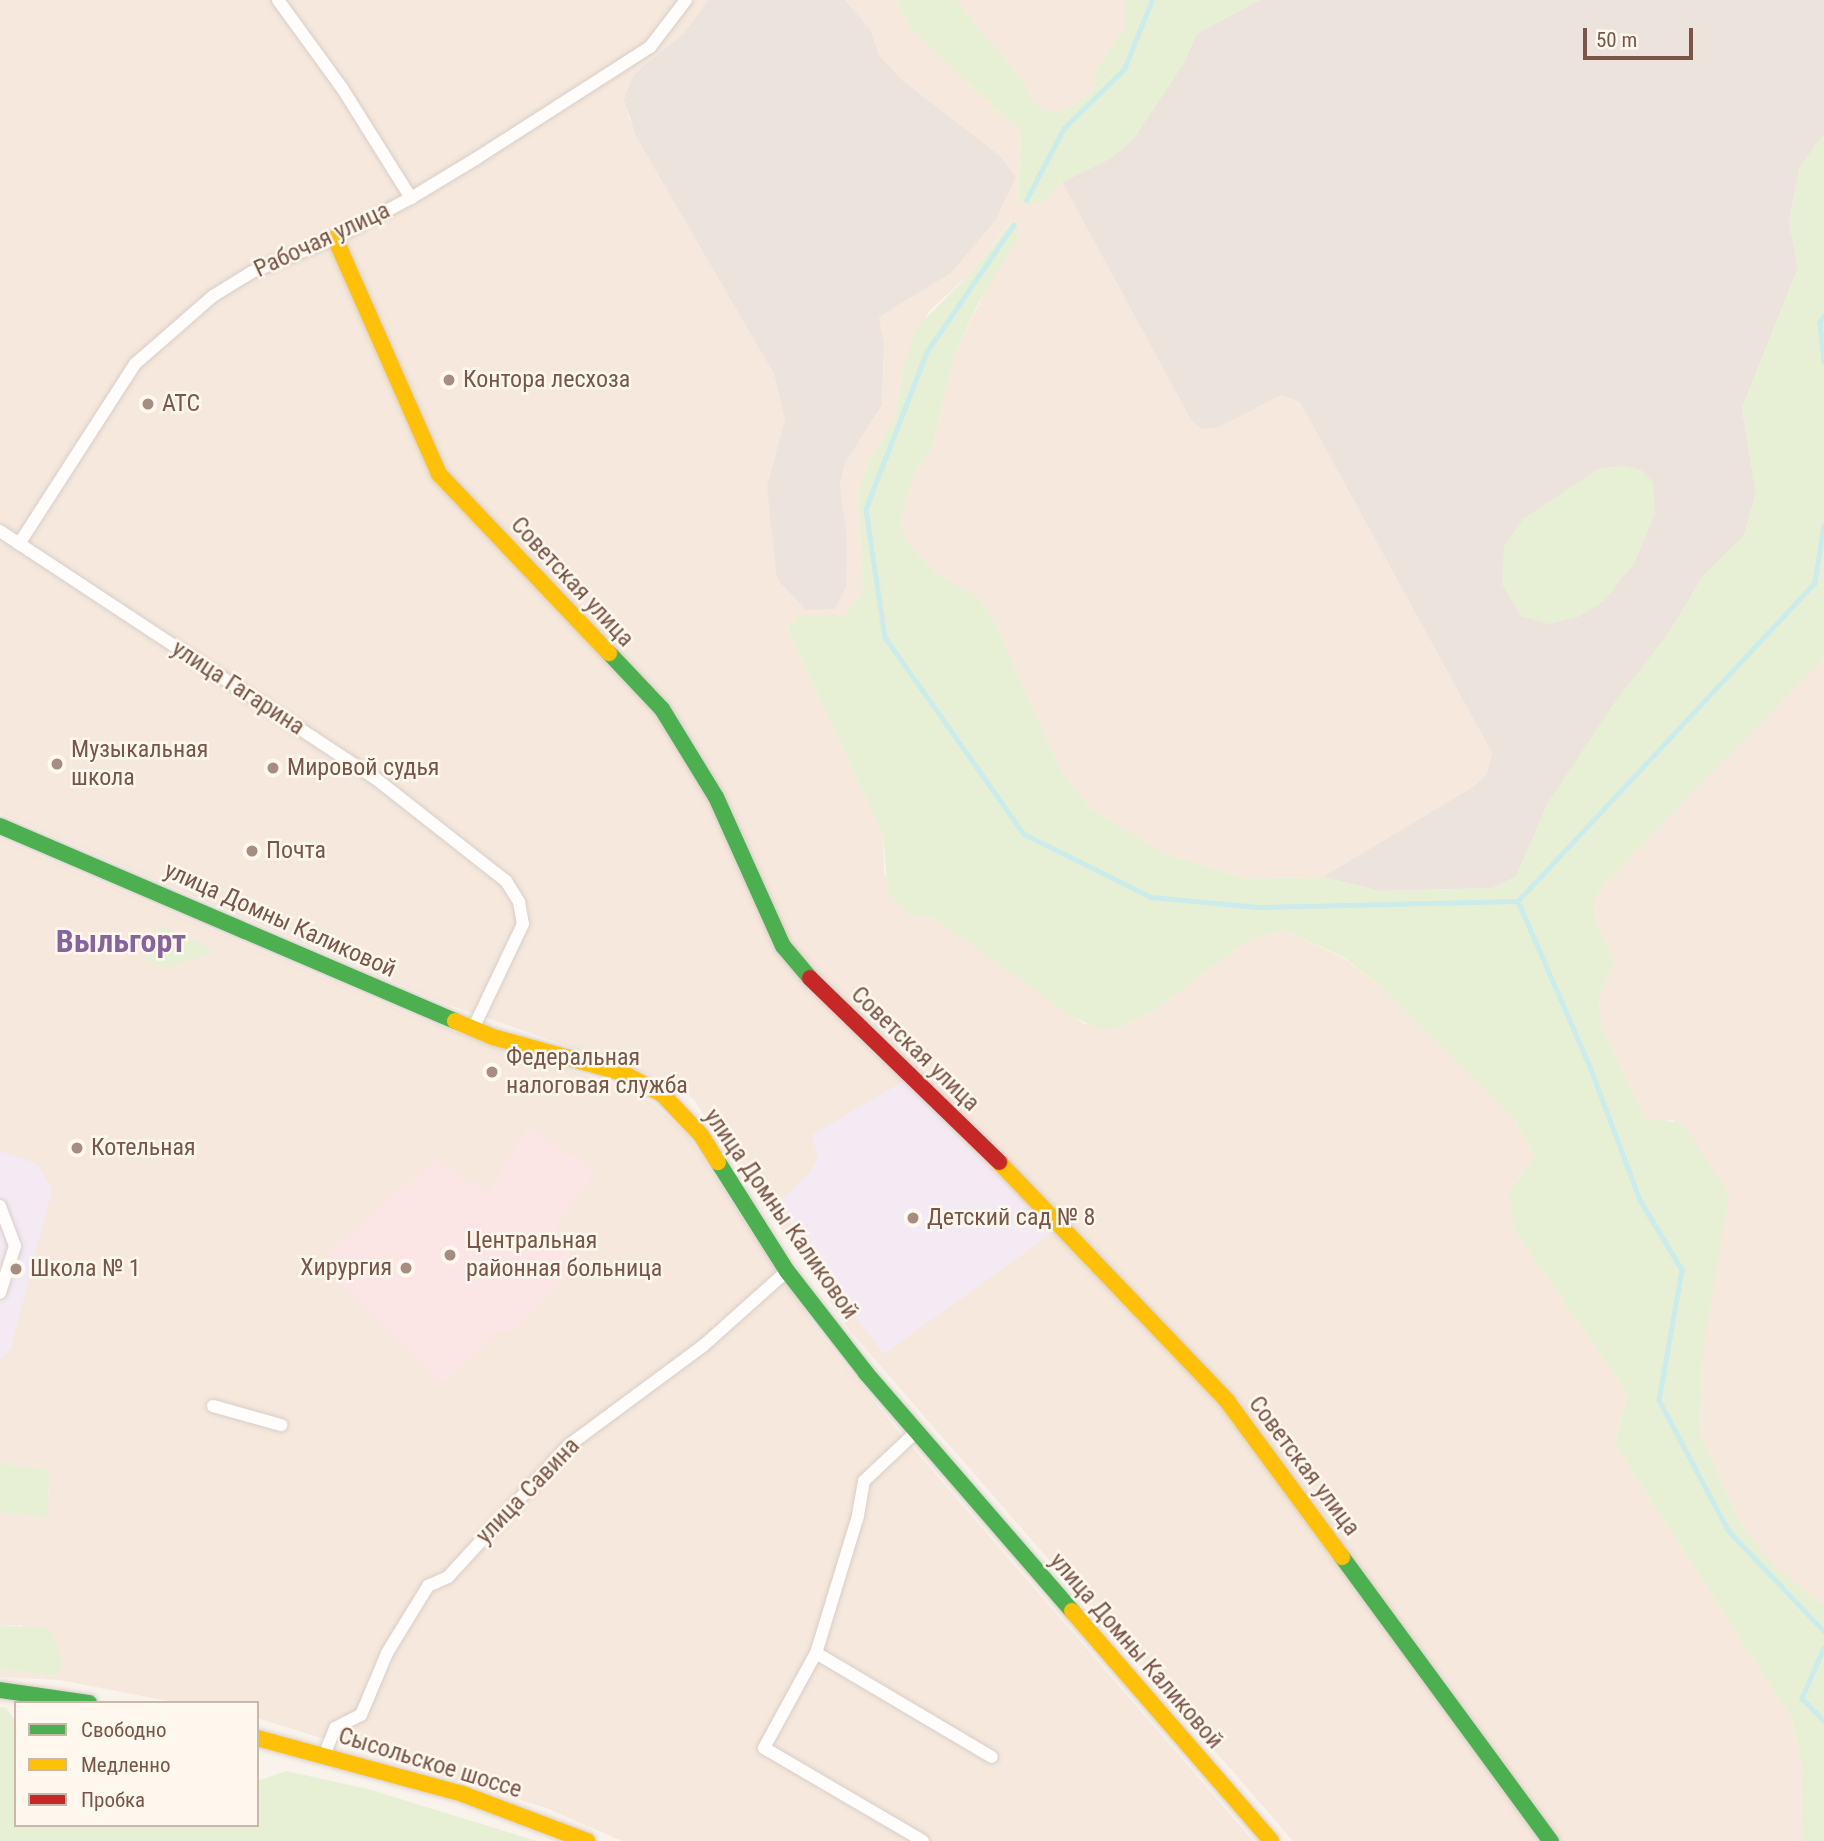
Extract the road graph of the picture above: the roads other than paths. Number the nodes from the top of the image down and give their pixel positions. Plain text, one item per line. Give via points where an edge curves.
1 (278, 0) edge
2 (686, 0) edge
3 (411, 198) junction
4 (335, 238) junction
5 (0, 531) edge
6 (19, 544) junction
7 (0, 826) edge
8 (473, 1028) junction
9 (0, 1206) edge
10 (787, 1270) junction
11 (0, 1293) edge
12 (213, 1406) dead end
13 (281, 1424) dead end
14 (916, 1432) junction
15 (816, 1653) junction
16 (0, 1690) edge
17 (75, 1701) edge
18 (259, 1738) edge
19 (325, 1753) junction
20 (992, 1757) dead end
21 (587, 1841) edge
22 (923, 1841) edge
23 (1271, 1841) edge
24 (1550, 1841) edge

1 - 3 street via 342,88
2 - 3 street, Рабочая улица via 650,47
3 - 4 street, Рабочая улица
4 - 6 street, Рабочая улица via 252,272 213,296 149,349 109,399
4 - 24 main road, Советская улица via 439,474 662,709 716,797 783,946 820,990 1050,1211 1227,1401
5 - 6 street, улица Гагарина
6 - 8 street, улица Гагарина via 374,778 506,881 519,902 523,924
7 - 8 main road, улица Домны Каликовой
8 - 10 main road, улица Домны Каликовой via 623,1073 662,1094 701,1135
9 - 11 street via 15,1246
10 - 14 main road, улица Домны Каликовой
10 - 19 street, улица Савина via 703,1346 569,1445 448,1577 428,1586 387,1653 360,1715 335,1728
12 - 13 street
14 - 15 street via 864,1481 858,1516
14 - 23 main road, улица Домны Каликовой
15 - 20 street
15 - 22 street via 764,1748
16 - 17 main road
18 - 19 main road, Сысольское шоссе
19 - 21 main road, Сысольское шоссе via 464,1794

